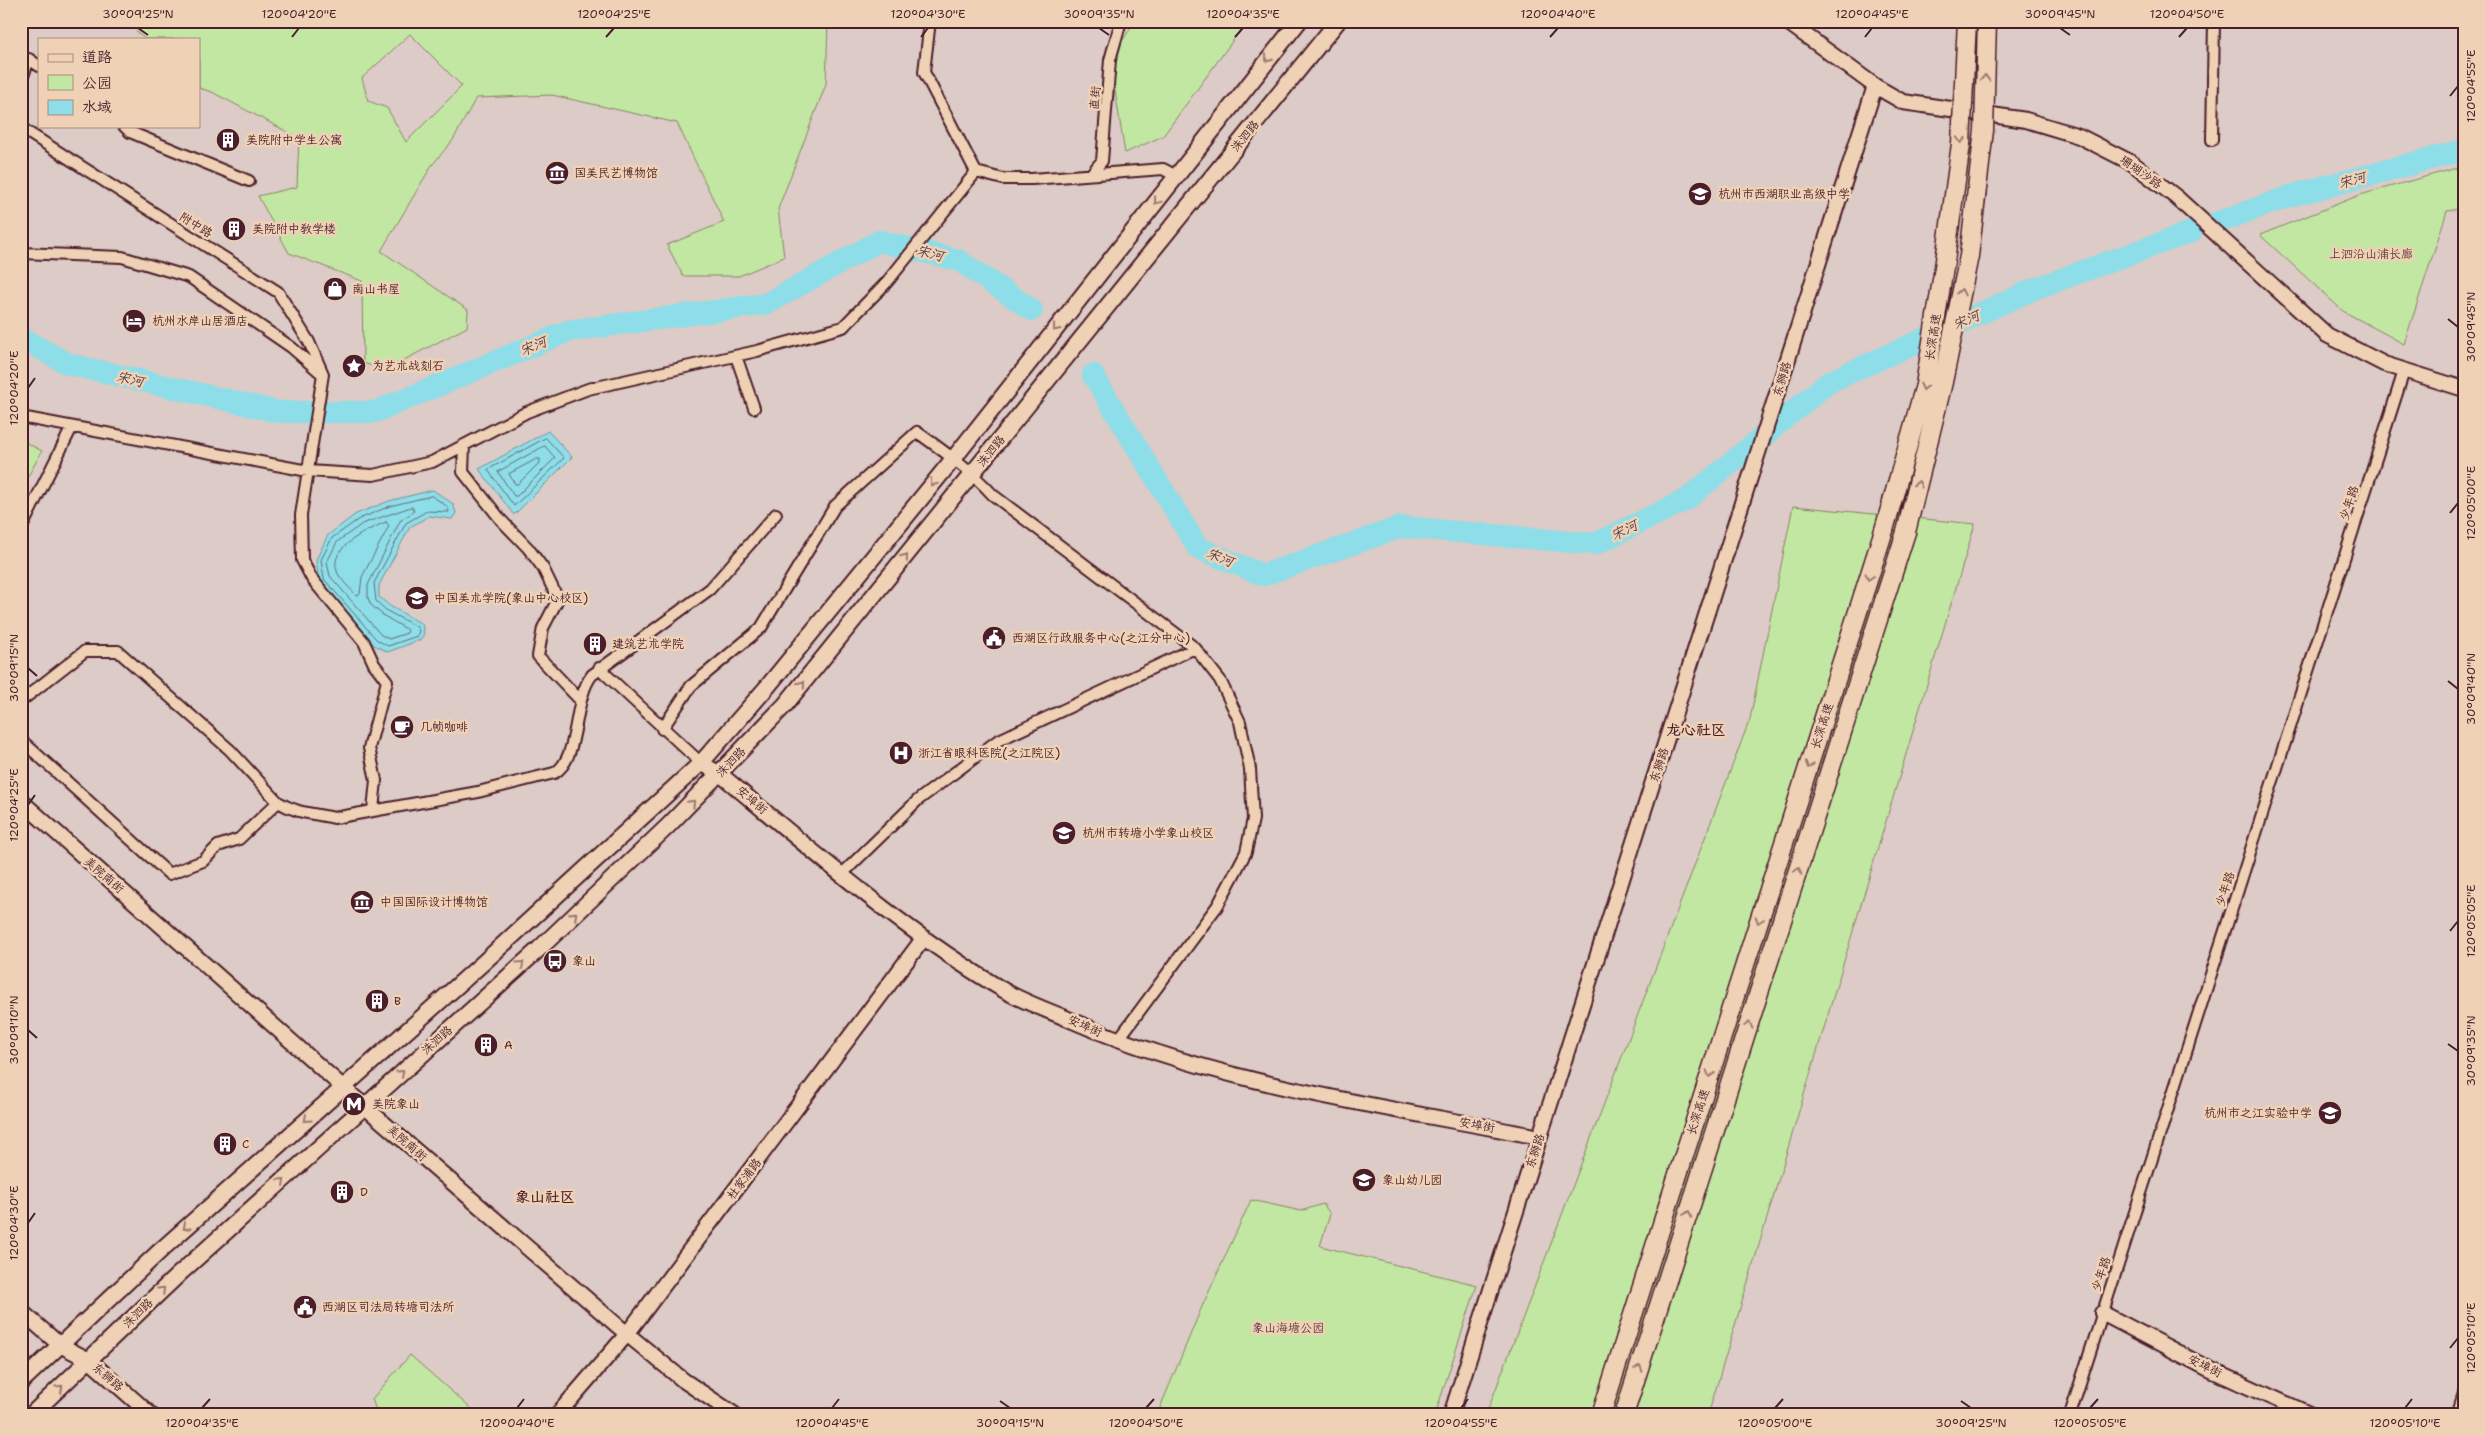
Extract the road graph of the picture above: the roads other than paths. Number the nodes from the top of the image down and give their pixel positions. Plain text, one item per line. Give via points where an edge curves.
1 (930, 21) edge
2 (1121, 21) edge
3 (1299, 21) edge
4 (1338, 21) edge
5 (1786, 21) edge
6 (1967, 21) edge
7 (1987, 21) edge
8 (2214, 21) edge
9 (38, 65) edge
10 (21, 82) edge
11 (1875, 86) junction
12 (21, 128) edge
13 (126, 128) edge
14 (2212, 140) dead end
15 (976, 172) junction
16 (1091, 174) junction
17 (1176, 176) junction
18 (249, 181) dead end
19 (21, 253) edge
20 (736, 356) junction
21 (2404, 371) junction
22 (323, 374) junction
23 (2464, 389) edge
24 (754, 408) dead end
25 (21, 417) edge
26 (72, 427) junction
27 (464, 445) junction
28 (954, 458) junction
29 (308, 471) junction
30 (973, 473) junction
31 (776, 514) dead end
32 (21, 529) edge
33 (1194, 648) junction
34 (599, 668) junction
35 (579, 699) junction
36 (21, 701) edge
37 (662, 729) junction
38 (21, 740) edge
39 (701, 763) junction
40 (720, 774) junction
41 (21, 801) edge
42 (278, 802) junction
43 (373, 810) junction
44 (841, 875) junction
45 (923, 939) junction
46 (1118, 1040) junction
47 (343, 1086) junction
48 (364, 1106) junction
49 (1539, 1137) junction
50 (21, 1311) edge
51 (2102, 1313) junction
52 (627, 1334) junction
53 (60, 1345) junction
54 (88, 1360) junction
55 (21, 1382) edge
56 (2464, 1393) edge
57 (31, 1415) edge
58 (151, 1415) edge
59 (557, 1415) edge
60 (734, 1415) edge
61 (1451, 1415) edge
62 (1601, 1415) edge
63 (1624, 1415) edge
64 (2070, 1415) edge
65 (2311, 1415) edge
66 (2457, 1415) edge

1 - 15 street via 924,72
2 - 16 street, 直街 via 1110,60 1102,161
3 -> 17 main road, 洙泗路
4 - 30 main road, 洙泗路
5 - 11 street, 珊瑚沙路
6 -> 62 highway, 长深高速, bridge via 1961,144 1925,385 1884,530
63 -> 7 highway, 长深高速, bridge via 1906,532 1943,382 1969,256 1984,130
8 - 14 street
9 - 10 street via 29,59
11 - 21 street, 珊瑚沙路 via 1904,102 2026,120 2079,136 2132,163 2176,197 2327,334
11 - 49 street, 东狮路
12 - 22 street, 附中路 via 278,292 309,342
13 - 18 street
15 - 16 street via 1003,179
15 - 20 street via 887,282 843,327
16 - 17 street via 1163,169
17 -> 28 main road, 洙泗路
19 - 22 street via 122,257 189,277 291,347
20 - 24 street
20 - 27 street via 588,389 527,412
21 - 23 street, 珊瑚沙路
21 - 51 street, 少年路
22 - 29 street
25 - 26 street
26 - 29 street
26 - 32 street
27 - 29 street via 432,462 373,475
27 - 35 street via 463,472 543,568 558,599 542,628 538,656
28 - 30 street
28 - 37 street via 917,432 835,506 761,628 691,686
28 -> 39 main road, 洙泗路
29 - 43 street via 301,515 302,560 312,579 364,642 374,664 387,681 369,748 376,780
30 - 33 street via 994,495
40 -> 30 main road, 洙泗路 via 785,705
31 - 34 street via 710,589
33 - 44 street via 998,741 918,800
33 - 46 street via 1220,680 1240,722 1250,770 1254,820 1246,852 1218,905
34 - 35 street via 585,683
34 - 37 street
35 - 43 street via 571,745 560,770 478,792
36 - 42 street via 85,652 118,651 230,750
37 - 39 street
38 - 42 street via 169,874 203,861 218,846 238,838
39 - 40 street, 安埠街
39 - 47 main road, 洙泗路
40 - 44 street, 安埠街
48 -> 40 main road, 洙泗路 via 539,949
41 - 47 street, 美院南街
42 - 43 street via 291,810 334,818
44 - 45 street, 安埠街
45 - 46 street, 安埠街 via 1007,992
45 - 52 street, 杜家浦路
46 - 49 street, 安埠街 via 1270,1085
47 - 48 street, 美院南街
47 -> 53 main road, 洙泗路
48 - 52 street, 美院南街
54 -> 48 main road, 洙泗路
49 - 61 street, 东狮路
50 - 53 street, 东狮路
51 - 64 street, 少年路
51 - 65 street, 安埠街 via 2207,1368
52 - 59 street, 杜家浦路
52 - 60 street, 美院南街 via 683,1380
53 - 54 street, 东狮路
53 - 55 main road, 洙泗路
57 -> 54 main road, 洙泗路
54 - 58 street, 东狮路
56 - 66 street

